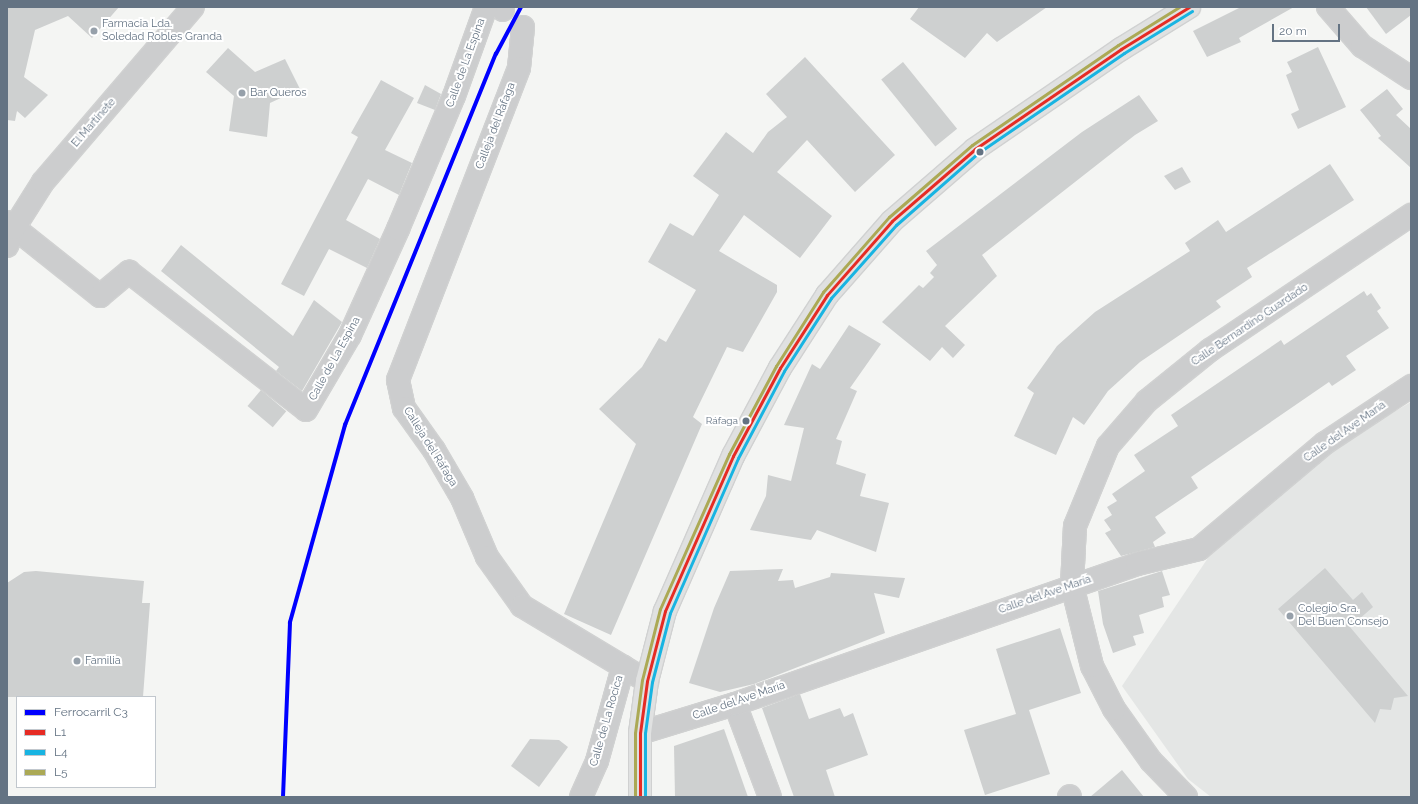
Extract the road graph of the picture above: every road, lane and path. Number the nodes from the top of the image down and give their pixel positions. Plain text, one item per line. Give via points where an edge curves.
1 (193, 7) edge
2 (1189, 7) edge
3 (1328, 7) edge
4 (497, 8) edge
5 (523, 27) dead end
6 (1411, 78) edge
7 (1411, 215) edge
8 (9, 232) edge
9 (1411, 386) edge
10 (1072, 585) junction
11 (623, 667) junction
12 (647, 682) junction
13 (735, 704) junction
14 (640, 733) junction
15 (581, 797) edge
16 (640, 797) edge
17 (770, 797) edge
18 (1186, 797) edge

1 - 8 street, El Martinete via 43,182
2 - 12 main road via 1121,49 975,149 892,221 827,295 780,368 733,456 665,611
3 - 6 street via 1362,46
4 - 8 street, Calle de La Espina via 454,96 350,335 306,410 129,272 100,296
5 - 11 street, Calleja del Ráfaga via 519,68 398,380 404,408 434,450 458,492 487,557 522,606
7 - 10 street, Calle Bernardino Guardado via 1210,350 1147,400 1108,446 1075,526
9 - 10 street, Calle del Ave María via 1325,444 1199,549 1137,564
10 - 13 street, Calle del Ave María
10 - 18 street, Calle Bernardino Guardado via 1092,666 1114,709 1151,761
11 - 12 street, Calleja del Ráfaga
11 - 15 street, Calle de La Rocica via 597,761
12 - 14 main road
13 - 14 street, Calle del Ave María
13 - 17 street
14 - 16 main road

